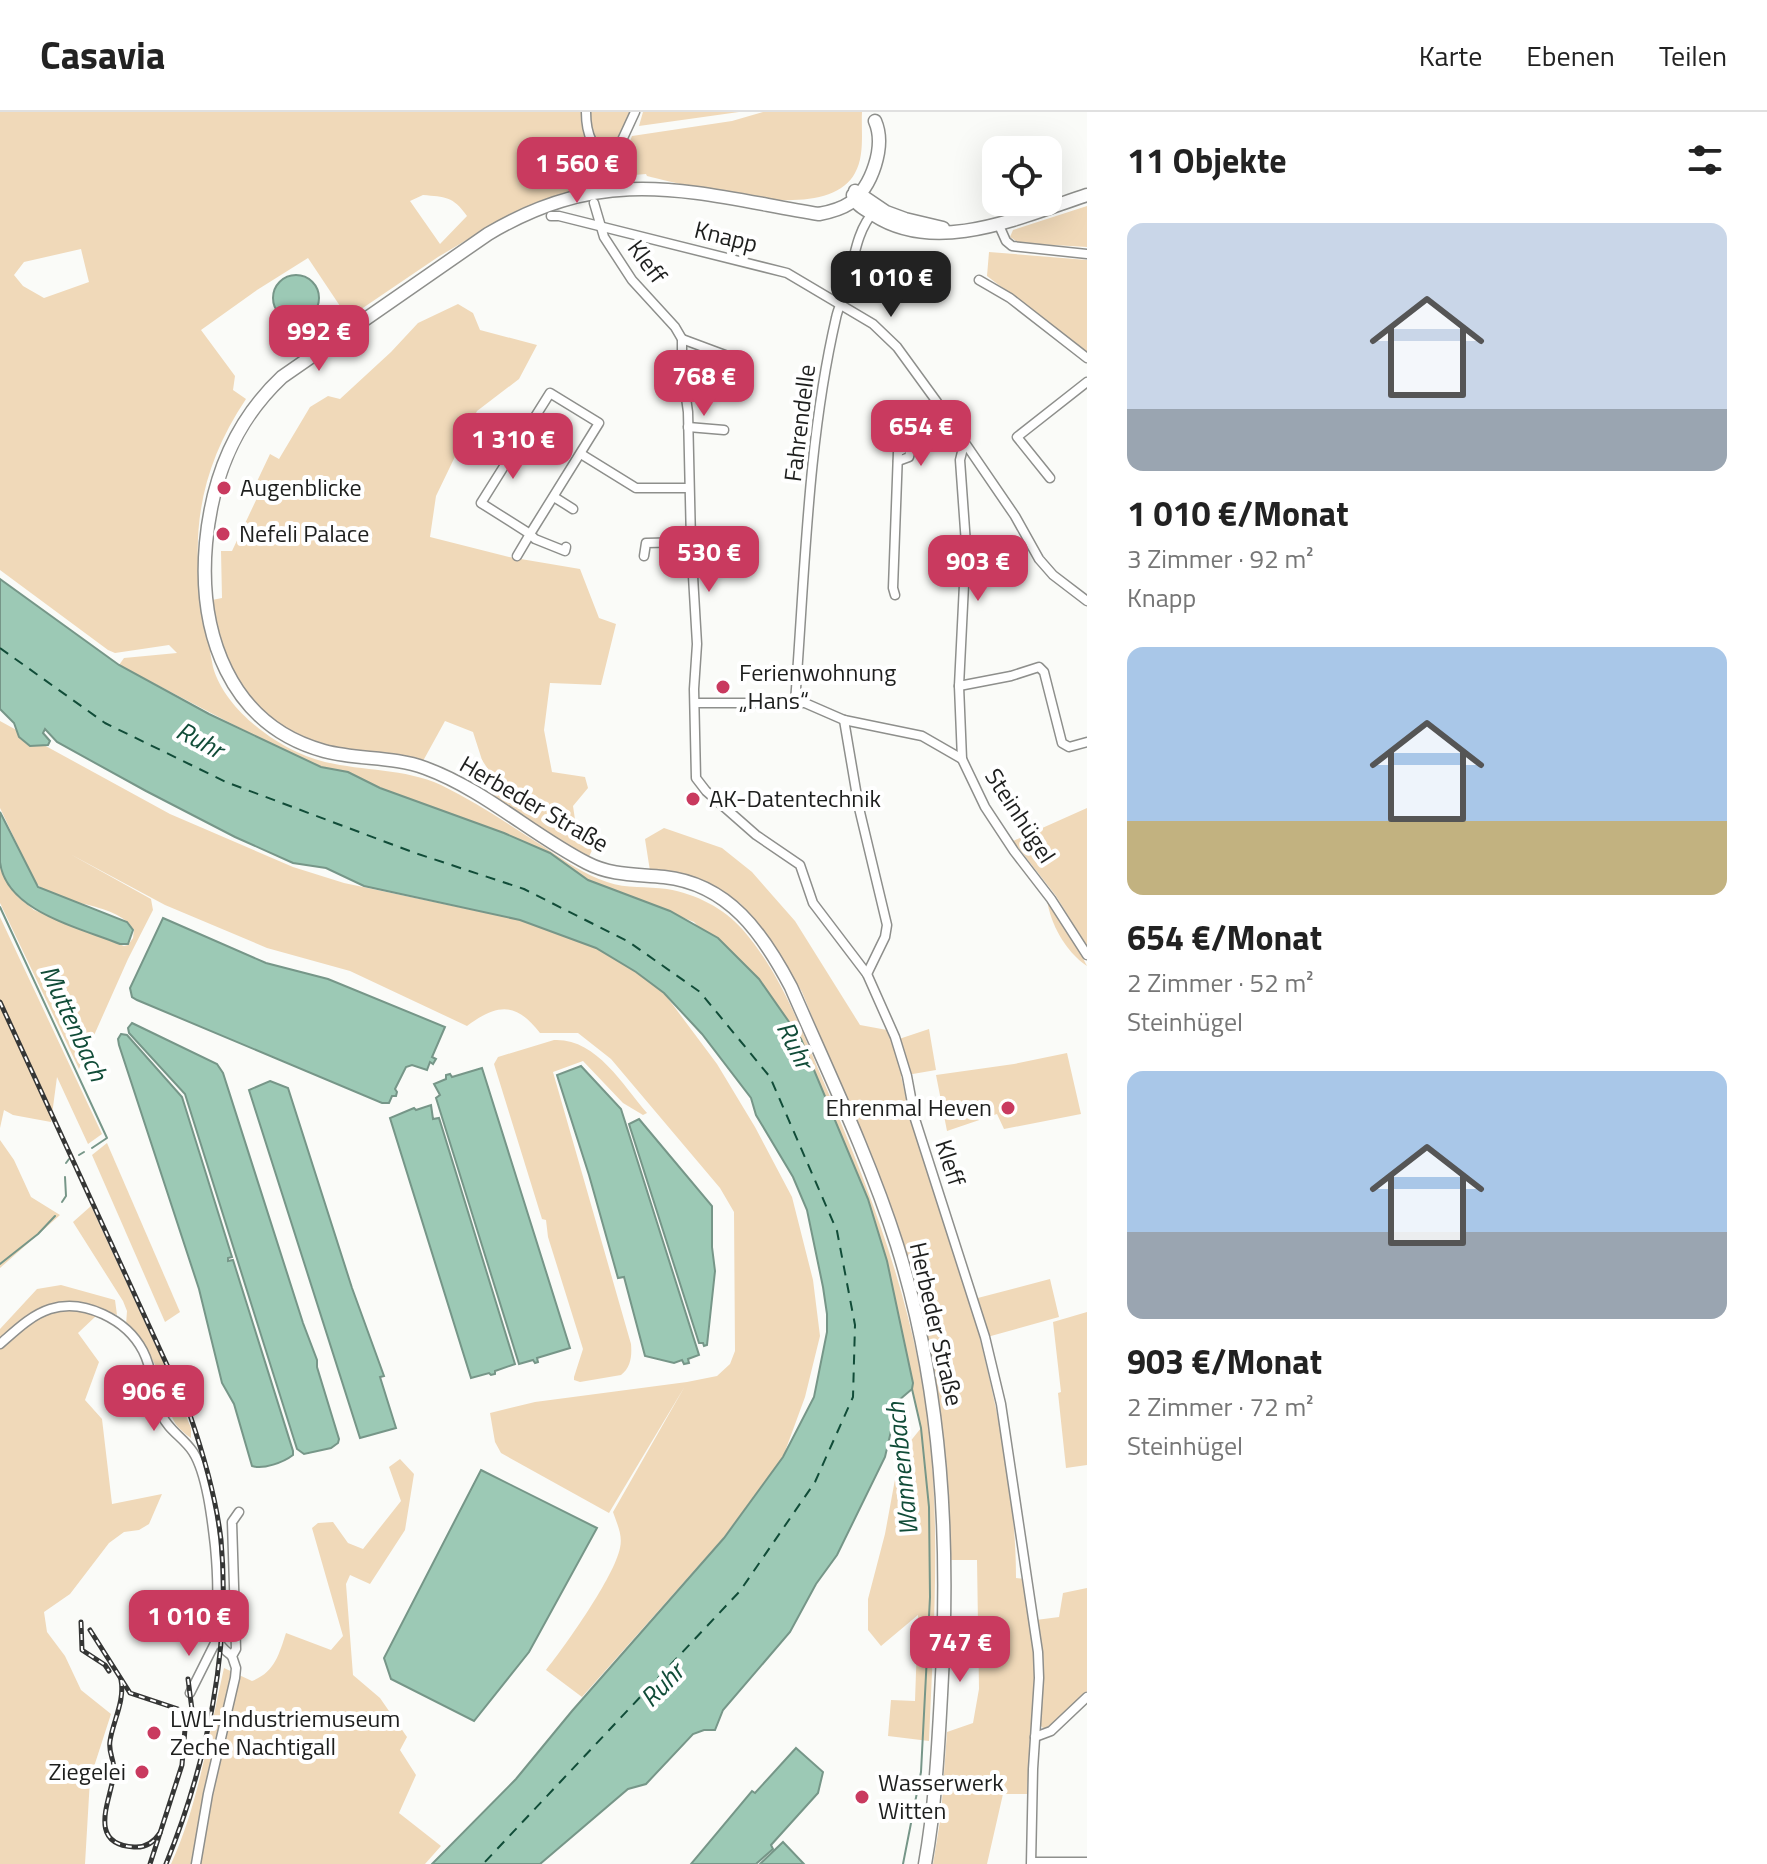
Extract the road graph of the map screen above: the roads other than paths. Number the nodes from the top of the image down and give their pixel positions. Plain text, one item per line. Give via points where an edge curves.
1 (586, 112) edge
2 (635, 112) edge
3 (875, 116) edge
4 (611, 164) junction
5 (608, 190) junction
6 (855, 194) junction
7 (1087, 195) edge
8 (594, 203) dead end
9 (874, 210) junction
10 (551, 216) dead end
11 (998, 223) junction
12 (600, 226) junction
13 (1087, 254) edge
14 (979, 280) dead end
15 (840, 306) junction
16 (682, 343) junction
17 (733, 358) dead end
18 (1087, 358) edge
19 (1087, 382) edge
20 (688, 427) junction
21 (954, 427) junction
22 (724, 430) dead end
23 (964, 444) junction
24 (581, 454) junction
25 (1050, 478) dead end
26 (689, 488) junction
27 (554, 497) junction
28 (573, 509) dead end
29 (530, 534) junction
30 (691, 542) junction
31 (566, 547) dead end
32 (517, 556) dead end
33 (644, 556) dead end
34 (895, 595) dead end
35 (1087, 601) edge
36 (959, 686) junction
37 (795, 702) junction
38 (695, 703) junction
39 (844, 720) junction
40 (1087, 742) edge
41 (962, 759) junction
42 (1087, 955) edge
43 (867, 974) junction
44 (0, 1344) edge
45 (239, 1512) dead end
46 (217, 1639) junction
47 (232, 1656) junction
48 (190, 1693) dead end
49 (1087, 1697) edge
50 (1035, 1737) junction
51 (1087, 1862) edge
52 (1032, 1863) edge
53 (196, 1864) edge
54 (925, 1864) edge

1 - 4 street via 590,142
2 - 4 street
3 - 6 main road via 867,170
4 - 5 street
5 - 6 main road, Herbeder Straße via 664,188 819,214 839,208
5 - 54 main road, Herbeder Straße via 557,201 500,227 264,393 229,446 213,496 205,556 210,624 233,683 277,729 322,751 435,772 602,870 704,888 736,908 775,957 882,1203 913,1303 935,1413 945,1590 937,1762
6 - 9 main road
7 - 11 main road
8 - 12 street, Kleff
9 - 11 main road via 950,231
9 - 15 street, Fahrendelle via 856,245
10 - 12 street, Knapp
11 - 13 street via 1012,246
12 - 15 street, Knapp via 787,273
12 - 16 street, Kleff via 632,280 675,327
14 - 18 street
15 - 21 street, Knapp via 873,324 897,347
15 - 37 street, Fahrendelle via 816,437
16 - 17 street
16 - 20 street, Kleff
19 - 25 street via 1017,437
20 - 22 street
20 - 26 street, Kleff
21 - 23 street, Knapp
21 - 34 street via 912,443 909,457 898,461
23 - 35 street, Knapp via 1039,559
23 - 36 street, Steinhügel via 960,460 966,544
24 - 26 street via 636,488
24 - 27 street
24 - 29 street via 599,423 550,393 481,503
26 - 30 street, Kleff
27 - 28 street
27 - 29 street
29 - 31 street via 565,551
29 - 32 street
30 - 33 street via 646,543
30 - 38 street, Kleff
36 - 40 street via 1039,667 1062,743 1069,747
36 - 41 street, Steinhügel
37 - 38 street
37 - 39 street
38 - 43 street, Kleff via 698,783 756,835 800,865 813,903
39 - 41 street via 922,736
39 - 43 street via 887,925
41 - 42 street, Steinhügel via 985,807
43 - 50 street, Kleff via 899,1050 1001,1404 1038,1652
44 - 46 street via 36,1316 65,1307 102,1314 138,1342 162,1414 194,1452 201,1471 215,1544
45 - 47 street via 232,1522
46 - 47 street
46 - 48 street
47 - 53 street via 235,1678
49 - 50 street via 1051,1731
50 - 52 street, Kleff
51 - 52 street

